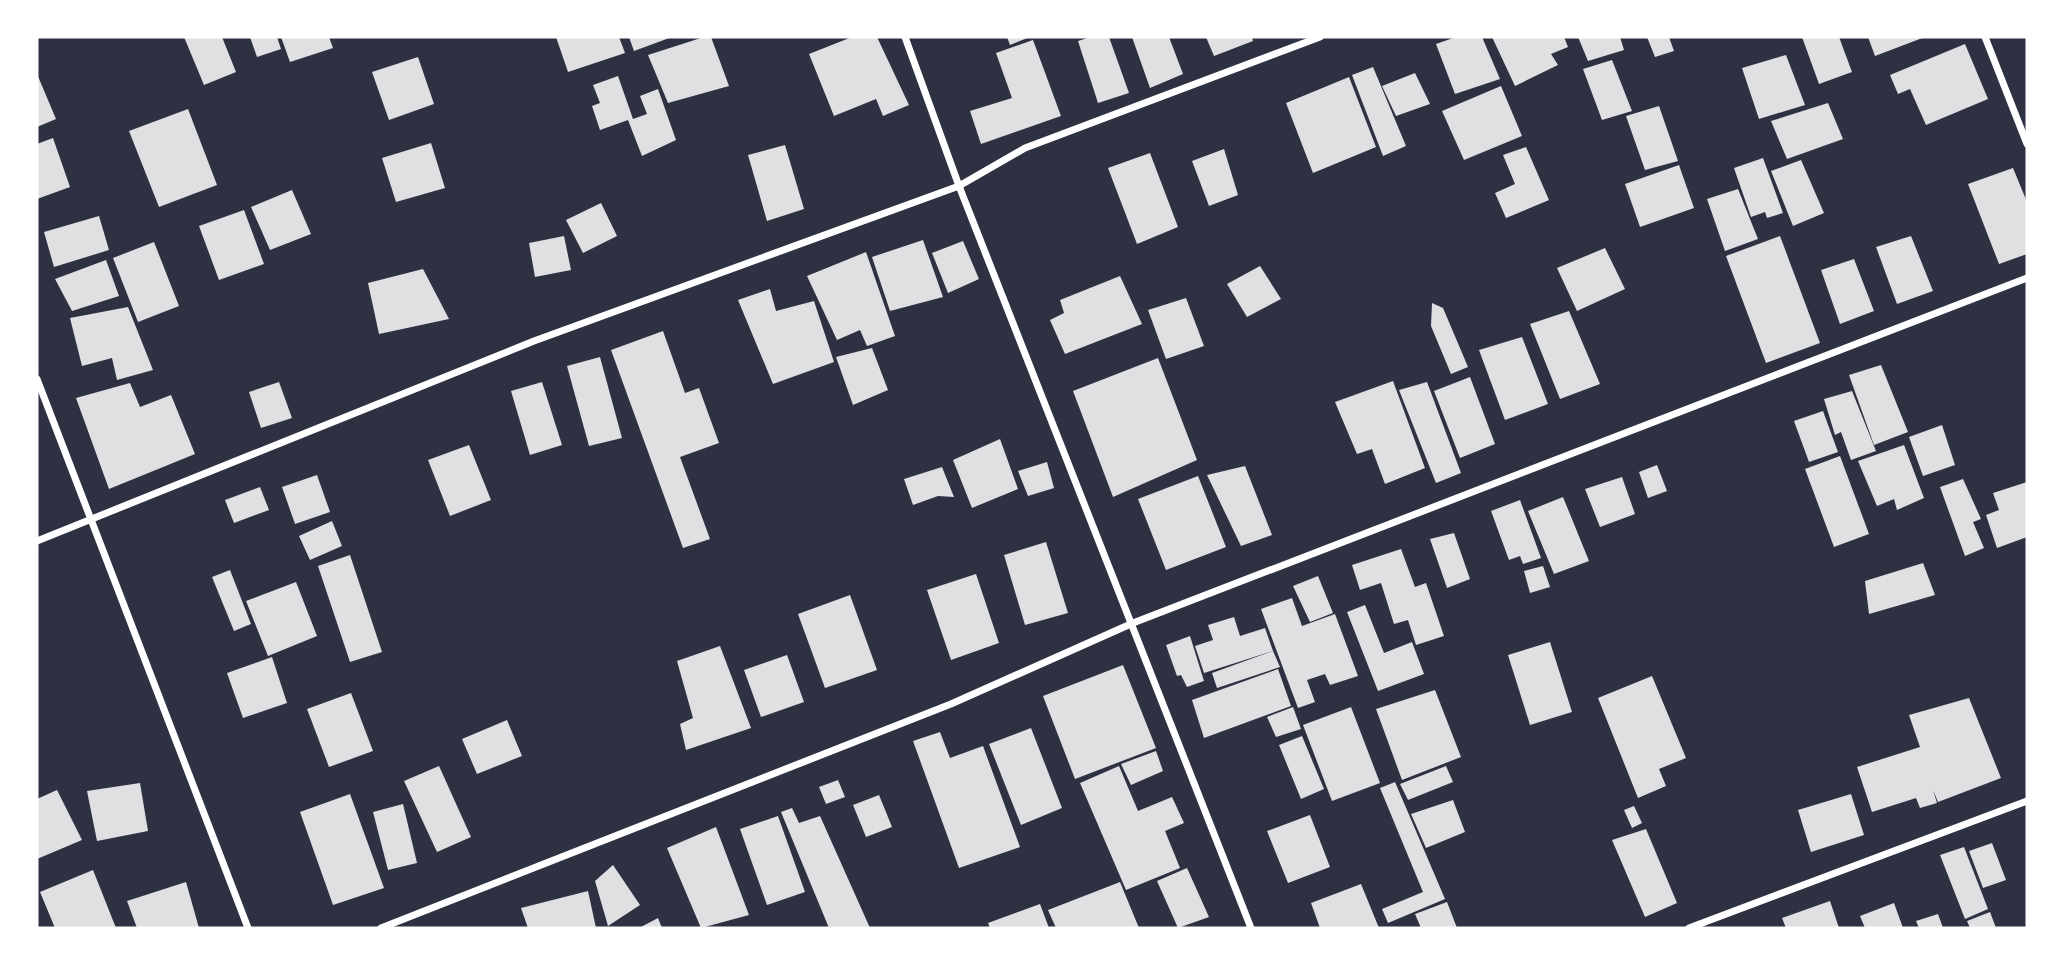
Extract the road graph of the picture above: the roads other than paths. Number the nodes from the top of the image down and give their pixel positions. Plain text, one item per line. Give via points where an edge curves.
1 (905, 37) edge
2 (1320, 37) edge
3 (1985, 37) edge
4 (2027, 144) edge
5 (959, 186) junction
6 (2027, 278) edge
7 (37, 379) edge
8 (92, 520) junction
9 (37, 541) edge
10 (1133, 623) junction
11 (2027, 801) edge
12 (248, 928) edge
13 (382, 928) edge
14 (1251, 928) edge
15 (1689, 928) edge

1 - 5 street
2 - 5 street via 1025,148
3 - 4 street
5 - 8 street via 534,341
5 - 10 street
6 - 10 street
7 - 8 street
8 - 9 street
8 - 12 street
10 - 13 street via 951,704
10 - 14 street
11 - 15 street

